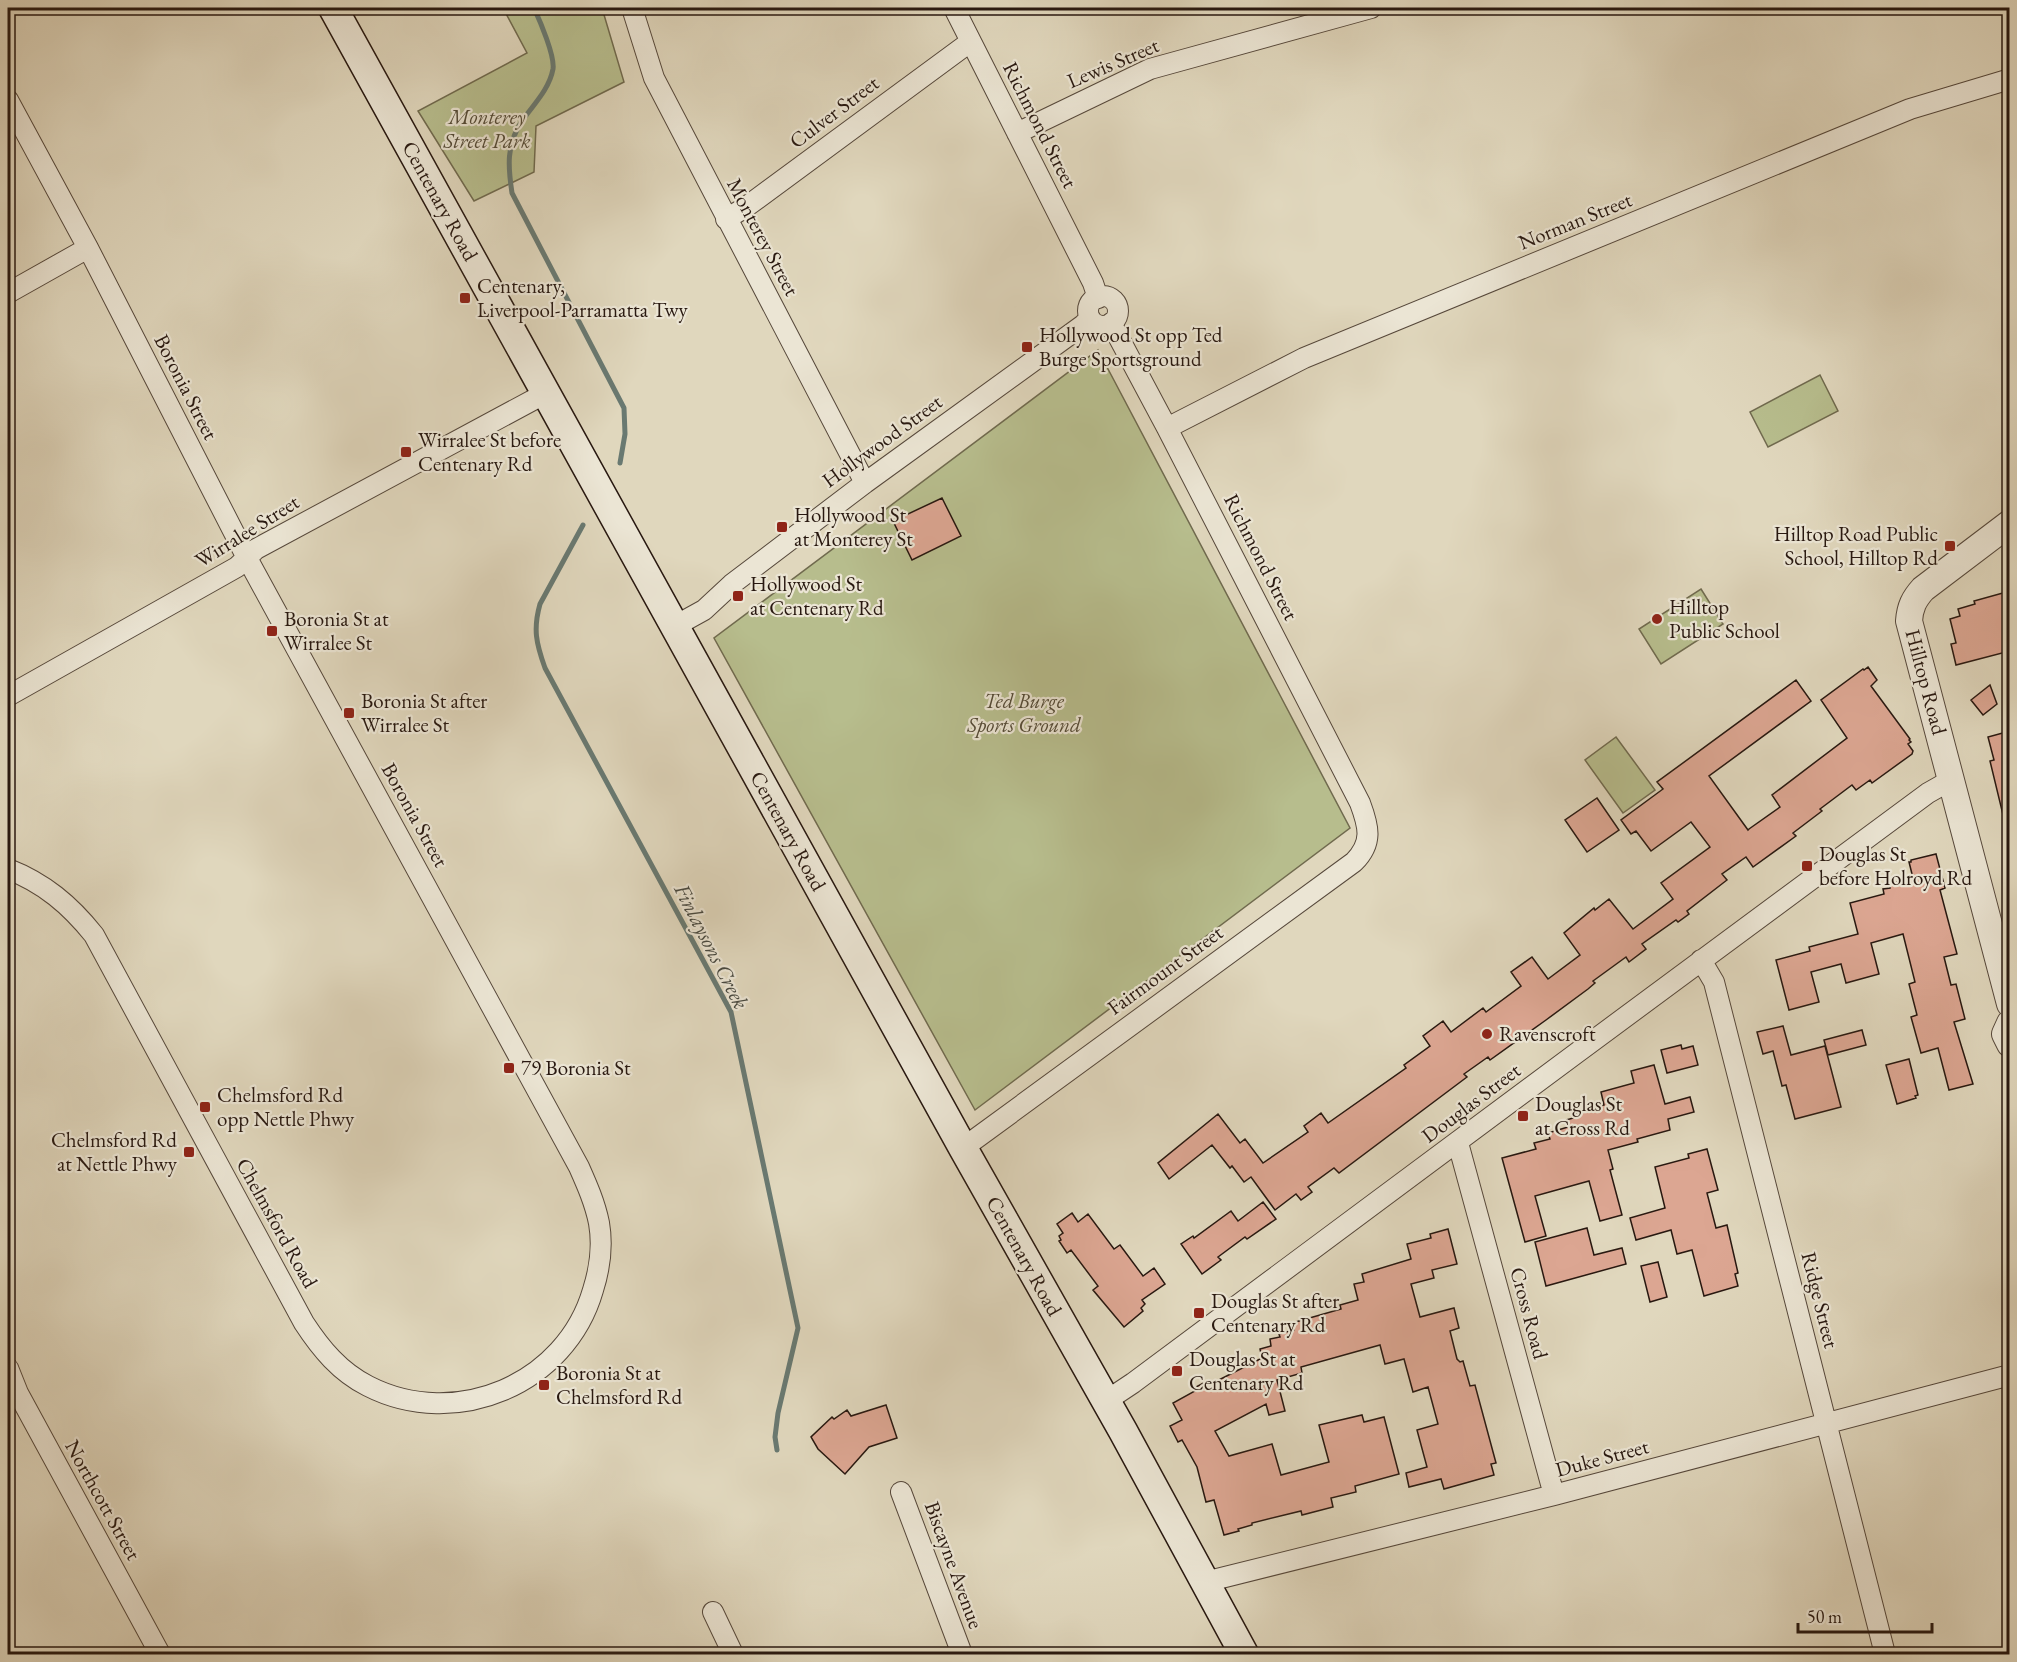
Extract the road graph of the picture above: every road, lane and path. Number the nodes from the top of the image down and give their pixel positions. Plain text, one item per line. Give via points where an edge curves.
1 (333, 8) edge
2 (632, 8) edge
3 (954, 8) edge
4 (1371, 8) edge
5 (970, 42) junction
6 (2010, 79) edge
7 (8, 100) edge
8 (1017, 133) junction
9 (726, 219) junction
10 (88, 248) junction
11 (8, 293) edge
12 (1098, 298) junction
13 (1090, 318) junction
14 (1111, 323) junction
15 (546, 393) junction
16 (1167, 428) junction
17 (865, 483) junction
18 (2010, 523) edge
19 (247, 558) junction
20 (675, 626) junction
21 (8, 696) edge
22 (1952, 780) junction
23 (1364, 814) joint
24 (8, 869) edge
25 (1701, 960) junction
26 (2010, 1004) edge
27 (2010, 1023) edge
28 (2010, 1044) edge
29 (1458, 1143) junction
30 (963, 1148) junction
31 (8, 1368) edge
32 (2010, 1375) edge
33 (514, 1386) joint
34 (1106, 1401) junction
35 (1827, 1423) junction
36 (901, 1492) dead end
37 (1554, 1495) junction
38 (1205, 1582) junction
39 (713, 1612) dead end
40 (160, 1654) edge
41 (733, 1654) edge
42 (962, 1654) edge
43 (1244, 1654) edge
44 (1885, 1654) edge

1 - 15 main road, Centenary Road
2 - 9 street, Monterey Street via 654,78
3 - 5 street, Richmond Street
4 - 8 street, Lewis Street via 1150,69
5 - 8 street, Richmond Street
5 - 9 street, Culver Street
6 - 16 street, Norman Street via 1910,109 1304,358
7 - 10 street, Boronia Street
8 - 12 street, Richmond Street
9 - 17 street, Monterey Street
10 - 11 street
10 - 19 street, Boronia Street
12 - 13 street via 1090,306
12 - 14 street via 1107,297 1116,305 1118,313
13 - 14 street via 1099,326
13 - 17 street, Hollywood Street
14 - 16 street, Richmond Street
15 - 19 street, Wirralee Street via 256,549
15 - 20 main road, Centenary Road
16 - 23 street, Richmond Street
17 - 20 street, Hollywood Street via 732,584 704,610
18 - 22 street, Hilltop Road via 1923,589 1910,610 1909,621
19 - 21 street, Wirralee Street
19 - 33 street, Boronia Street via 591,1194 599,1224 600,1254 589,1303 573,1335 555,1357
20 - 30 main road, Centenary Road
22 - 25 street, Douglas Street
22 - 26 street, Hilltop Road
23 - 30 street, Fairmount Street via 1369,834 1354,862
24 - 33 street, Chelmsford Road via 52,891 94,935 304,1323 330,1358 369,1386 418,1401 468,1401
25 - 29 street, Douglas Street
25 - 35 street, Ridge Street via 1714,982
27 - 28 street via 2005,1034
29 - 34 street, Douglas Street
29 - 37 street, Cross Road
30 - 34 main road, Centenary Road
31 - 40 street, Northcott Street
32 - 35 street, Duke Street
34 - 38 main road, Centenary Road
35 - 37 street, Duke Street
35 - 44 street, Ridge Street
36 - 42 street, Biscayne Avenue
37 - 38 street, Duke Street
38 - 43 main road, Centenary Road
39 - 41 street

